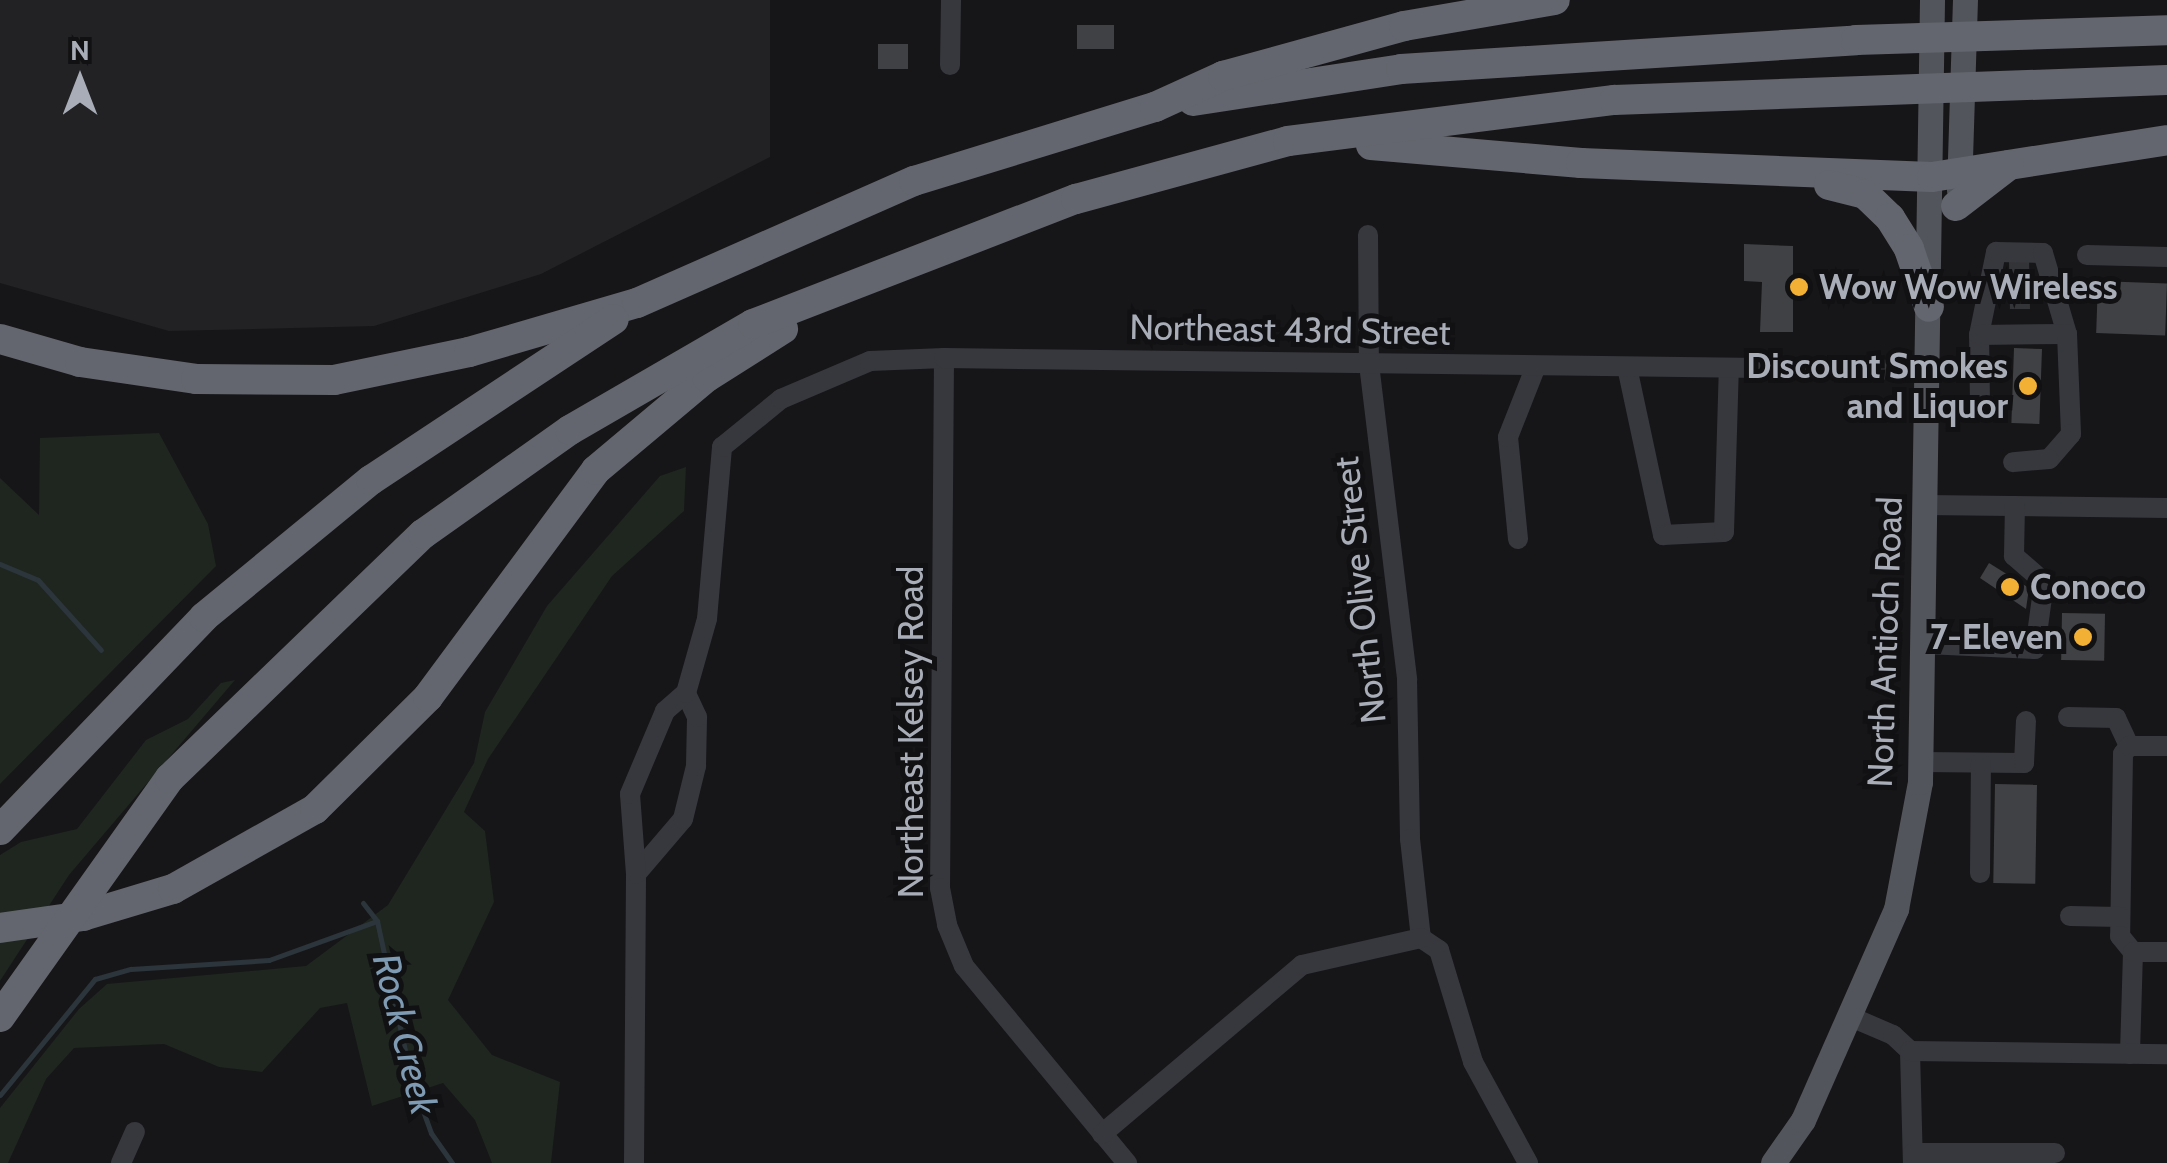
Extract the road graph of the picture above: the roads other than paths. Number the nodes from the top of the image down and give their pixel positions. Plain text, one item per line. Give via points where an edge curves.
1 (951, 0) edge
2 (1555, 0) edge
3 (1932, 0) edge
4 (1965, 0) edge
5 (2167, 30) edge
6 (950, 65) dead end
7 (2167, 80) edge
8 (1155, 107) junction
9 (2167, 140) edge
10 (1288, 141) junction
11 (2009, 165) junction
12 (1962, 170) junction
13 (1782, 174) junction
14 (1932, 178) junction
15 (1956, 206) junction
16 (1368, 235) dead end
17 (2087, 255) dead end
18 (2167, 257) edge
19 (1932, 258) junction
20 (854, 285) junction
21 (638, 303) junction
22 (1929, 306) junction
23 (2020, 312) tunnel mouth
24 (2019, 334) junction
25 (2067, 334) junction
26 (1979, 335) junction
27 (0, 340) edge
28 (944, 358) junction
29 (1369, 364) junction
30 (1536, 366) junction
31 (1626, 367) junction
32 (1730, 368) junction
33 (1924, 370) junction
34 (1980, 404) dead end
35 (2012, 462) dead end
36 (1925, 505) junction
37 (2014, 506) junction
38 (2167, 508) edge
39 (1518, 539) dead end
40 (1926, 644) junction
41 (686, 693) junction
42 (2068, 717) dead end
43 (2026, 721) dead end
44 (2128, 746) junction
45 (2167, 746) edge
46 (1920, 762) junction
47 (1981, 764) junction
48 (0, 830) edge
49 (1980, 873) dead end
50 (636, 874) junction
51 (2070, 916) dead end
52 (2120, 917) junction
53 (0, 928) edge
54 (1421, 938) junction
55 (2133, 952) junction
56 (2167, 952) edge
57 (0, 1017) edge
58 (1851, 1017) junction
59 (1910, 1052) junction
60 (2130, 1054) junction
61 (2167, 1054) edge
62 (135, 1132) dead end
63 (1102, 1134) junction
64 (2055, 1153) dead end
65 (1913, 1158) edge
66 (121, 1163) edge
67 (634, 1163) edge
68 (1127, 1163) edge
69 (1528, 1163) edge
70 (1773, 1163) edge

1 - 6 street
2 - 8 highway via 1441,18 1295,54
3 - 14 main road, North Antioch Road
4 - 12 main road, North Antioch Road
5 - 8 highway via 1856,40 1401,69
7 - 10 highway via 1614,100
8 - 21 highway via 914,182
9 - 11 highway
10 - 13 highway
10 - 20 highway via 1076,199
11 - 12 highway
11 - 15 highway
12 - 14 highway
12 - 15 main road, North Antioch Road
13 - 14 highway
13 - 22 highway via 1866,194 1910,250
14 - 19 main road, North Antioch Road
15 - 19 main road, North Antioch Road
16 - 29 street, North Olive Street
17 - 18 street
19 - 22 main road, North Antioch Road
20 - 53 highway via 707,377 596,470 428,697 328,798 244,854 173,890 83,916
20 - 57 highway via 754,324 603,410 423,534 170,778
21 - 27 highway via 468,352 334,380 196,378 80,362
21 - 48 highway via 371,480 204,616
22 - 33 main road, North Antioch Road
23 - 24 street
24 - 25 street
24 - 26 street
25 - 26 street via 2043,252 1996,252
25 - 35 street via 2070,434 2048,459
26 - 34 street
28 - 29 street, Northeast 43rd Street
28 - 41 street, Northeast 43rd Street via 870,361 781,399 722,448 706,619
28 - 63 street, Northeast Kelsey Road via 940,888 964,966
29 - 30 street, Northeast 43rd Street
29 - 54 street, North Olive Street via 1407,680 1410,839
30 - 31 street, Northeast 43rd Street
30 - 39 street via 1508,436
31 - 32 street, Northeast 43rd Street
31 - 32 street via 1663,535 1724,532
32 - 33 street, Northeast 43rd Street
33 - 36 main road, North Antioch Road
36 - 37 street
36 - 40 main road, North Antioch Road
37 - 38 street
37 - 40 street via 2014,556 2044,582 2034,649
40 - 46 main road, North Antioch Road
41 - 50 street via 665,711 630,794
41 - 50 street via 696,718 696,766 683,819
42 - 44 street via 2116,718
43 - 47 street via 2024,764
44 - 45 street
44 - 52 street
46 - 47 street
46 - 58 main road, North Antioch Road via 1896,909
47 - 49 street
50 - 67 street
51 - 52 street
52 - 55 street via 2120,936
54 - 63 street via 1302,965
54 - 69 street via 1439,950 1473,1062
55 - 56 street
55 - 60 street
58 - 59 street via 1893,1035
58 - 70 main road, North Antioch Road via 1803,1120
59 - 60 street
59 - 65 street
60 - 61 street
62 - 66 street
63 - 68 street, Northeast Kelsey Road
64 - 65 street

